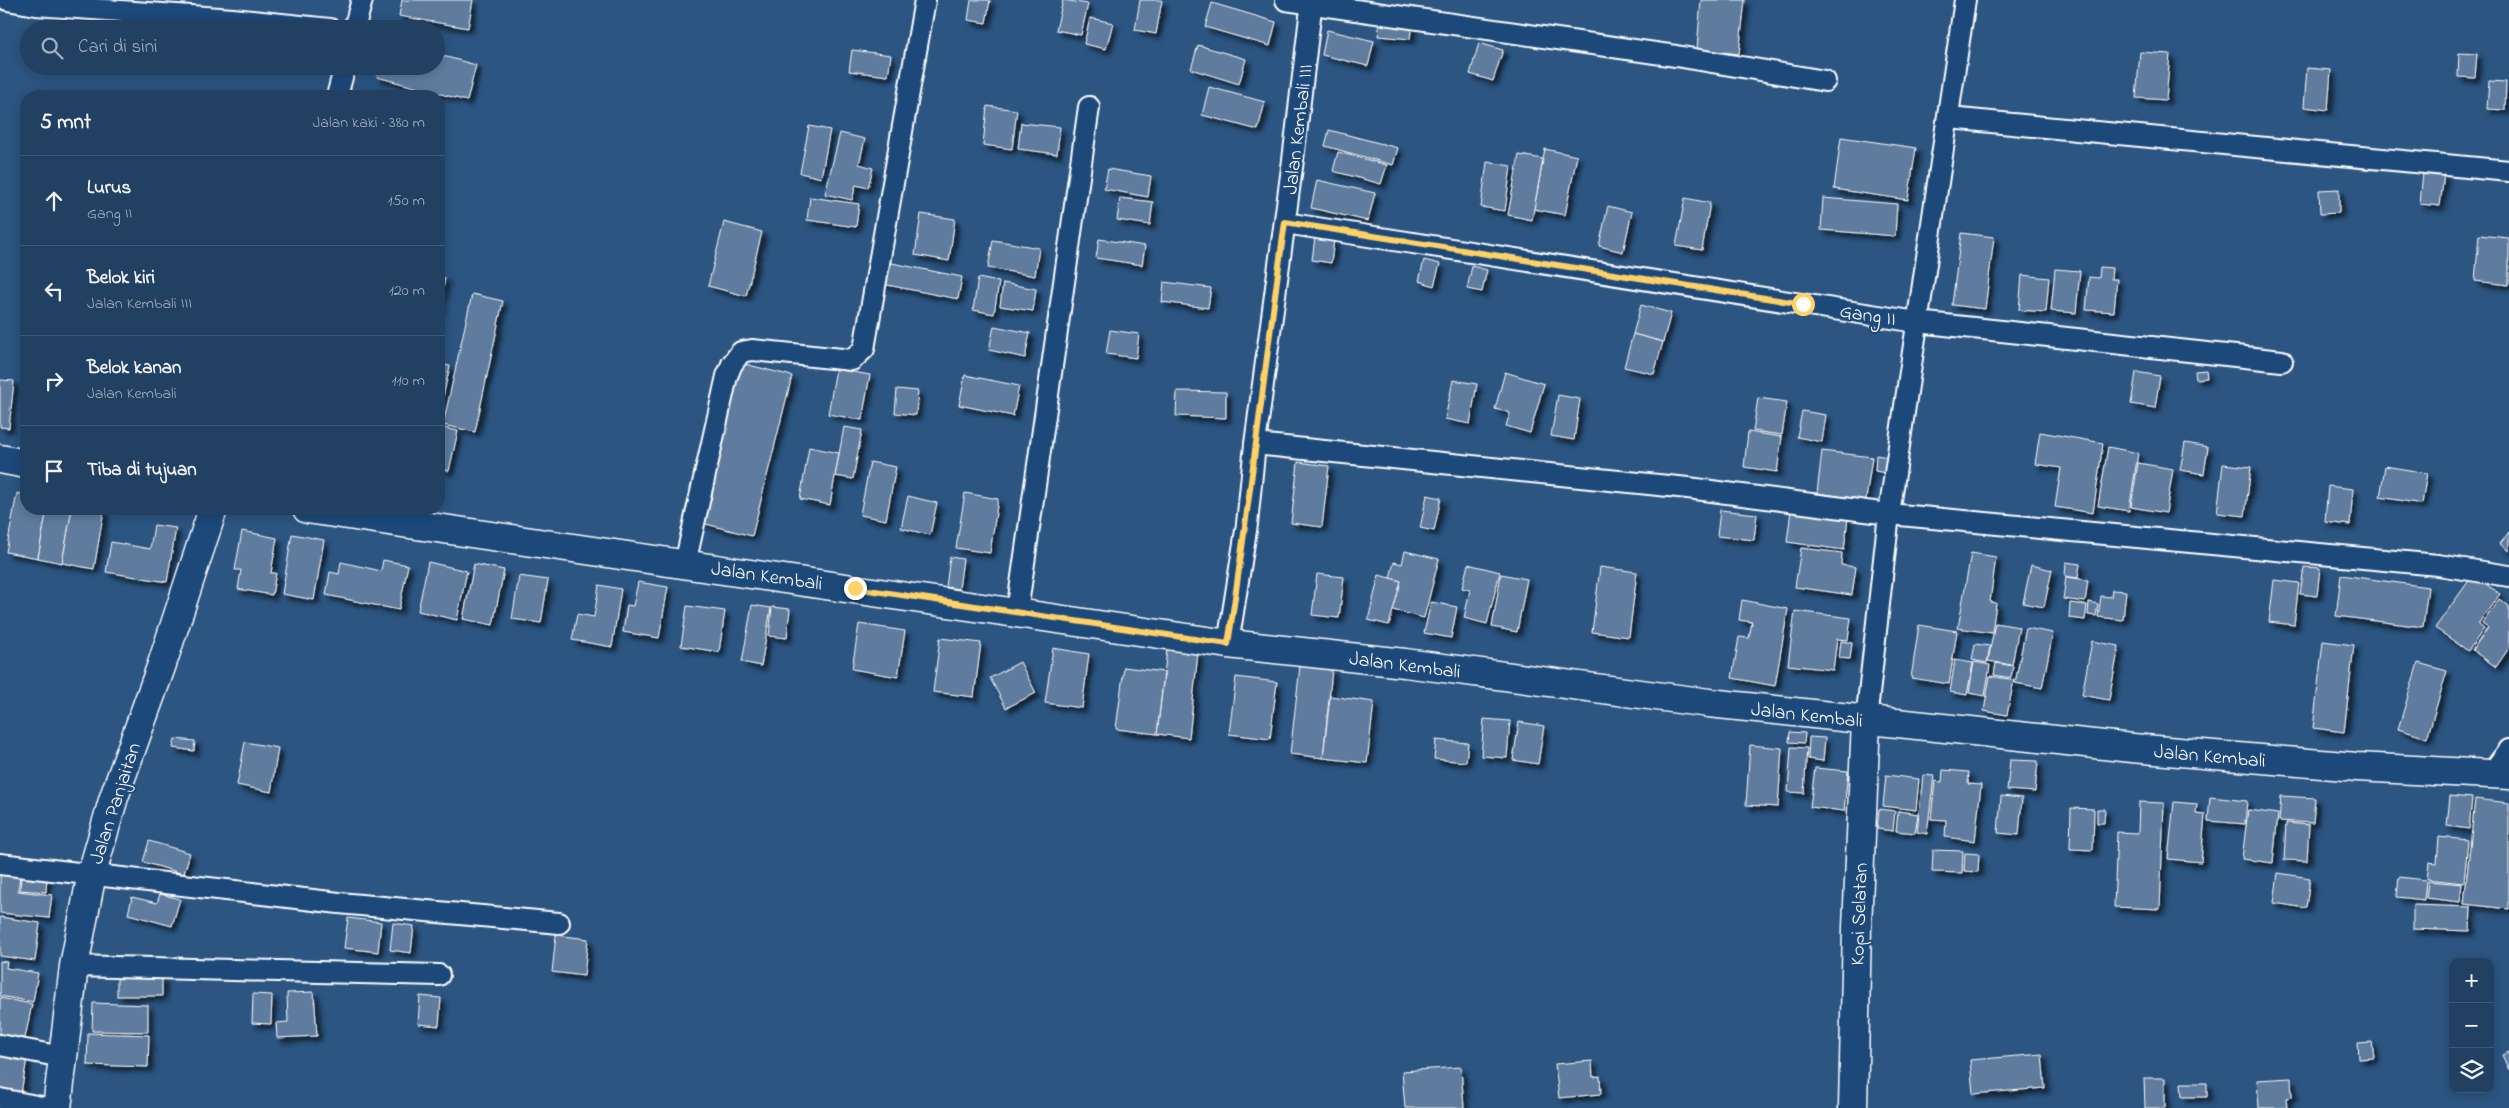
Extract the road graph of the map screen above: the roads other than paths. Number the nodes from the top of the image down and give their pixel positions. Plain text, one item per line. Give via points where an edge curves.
1 (6, 0) edge
2 (362, 0) edge
3 (925, 0) edge
4 (1286, 0) edge
5 (1965, 0) edge
6 (1312, 2) edge
7 (243, 20) edge
8 (356, 20) edge
9 (342, 75) edge
10 (1825, 81) dead end
11 (338, 90) edge
12 (1089, 107) dead end
13 (1949, 118) junction
14 (2509, 171) edge
15 (1285, 222) junction
16 (1917, 322) junction
17 (2282, 361) dead end
18 (1255, 444) junction
19 (0, 460) edge
20 (20, 463) edge
21 (1889, 514) junction
22 (211, 515) edge
23 (348, 515) edge
24 (685, 564) junction
25 (2509, 576) edge
26 (1017, 612) junction
27 (1228, 644) junction
28 (1866, 721) junction
29 (2509, 750) edge
30 (2500, 775) edge
31 (0, 864) edge
32 (92, 873) junction
33 (558, 923) dead end
34 (74, 966) junction
35 (439, 976) dead end
36 (0, 1045) edge
37 (62, 1057) junction
38 (0, 1099) edge
39 (47, 1108) edge
40 (56, 1108) edge
41 (1854, 1108) edge

1 - 7 street
2 - 8 street
3 - 24 street via 864,348 852,360 752,350 741,352 727,376
4 - 6 street
5 - 13 street
6 - 10 street
6 - 15 street, Jalan Kembali III
9 - 11 street
12 - 26 street
13 - 14 street
13 - 16 street
15 - 16 street, Gang II
15 - 18 street, Jalan Kembali III
16 - 17 street, Gang II
16 - 21 street
18 - 21 street via 1688,488
18 - 27 street, Jalan Kembali III via 1247,524
19 - 20 street
21 - 25 street via 2385,559
21 - 28 street
22 - 32 street, Jalan Panjaitan via 114,797
23 - 24 street, Jalan Kembali
24 - 26 street, Jalan Kembali
26 - 27 street, Jalan Kembali
27 - 28 street, Jalan Kembali
28 - 30 street, Jalan Kembali via 2142,749
28 - 41 street, Kopi Selatan via 1857,927
29 - 30 street
31 - 32 street
32 - 33 street
32 - 34 street, Jalan Panjaitan
34 - 35 street
34 - 37 street, Jalan Panjaitan
36 - 37 street
37 - 40 street, Jalan Panjaitan
38 - 39 street

